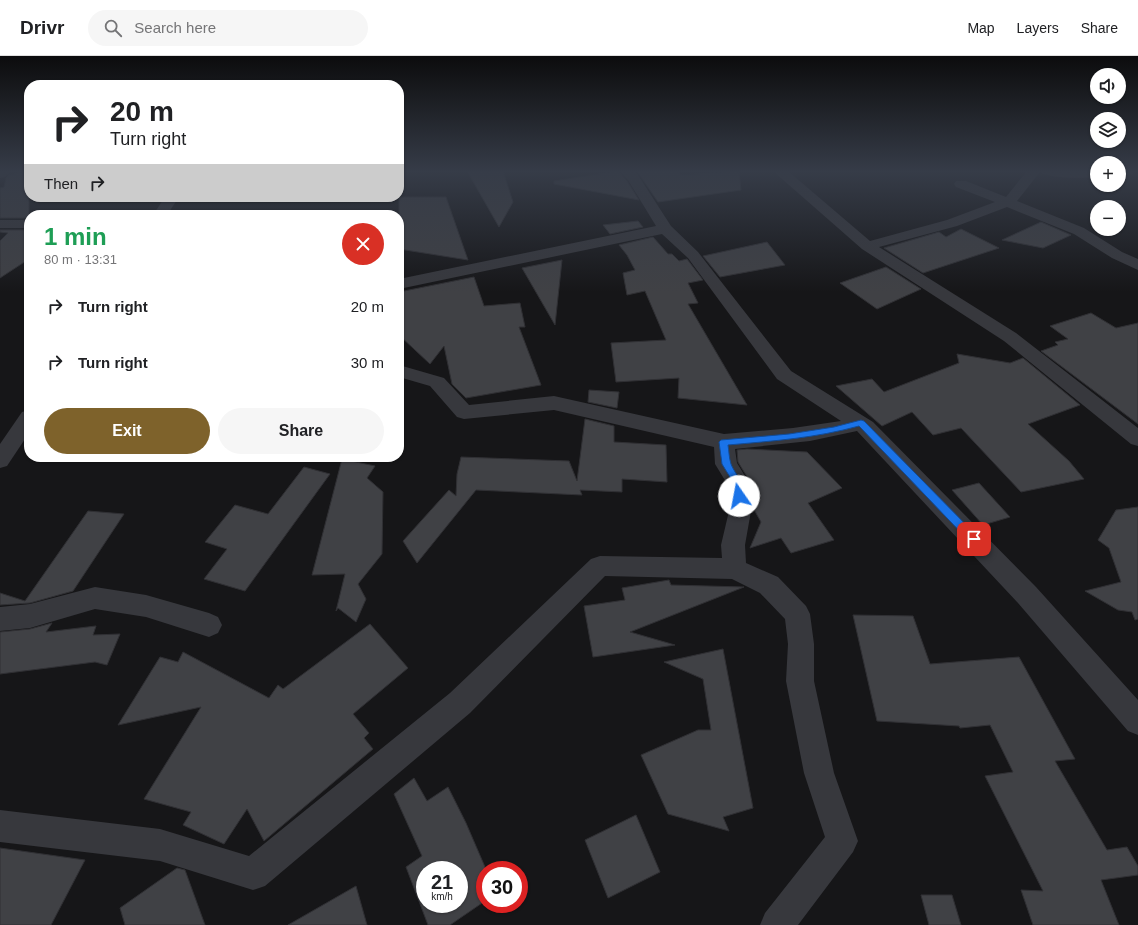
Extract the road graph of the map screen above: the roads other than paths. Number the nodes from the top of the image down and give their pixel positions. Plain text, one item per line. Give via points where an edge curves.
1 (654, 212) edge
2 (827, 212) edge
3 (982, 212) edge
4 (1032, 212) edge
5 (0, 224) edge
6 (24, 224) edge
7 (665, 229) junction
8 (867, 246) junction
9 (1138, 265) edge
10 (404, 283) edge
11 (404, 372) edge
12 (861, 423) junction
13 (24, 424) edge
14 (1138, 439) edge
15 (724, 442) junction
16 (0, 460) edge
17 (734, 569) junction
18 (0, 619) edge
19 (209, 626) dead end
20 (1138, 721) edge
21 (0, 826) edge
22 (777, 925) edge

1 - 7 street
2 - 8 street
3 - 8 street
4 - 9 street via 1079,231
5 - 6 street
7 - 10 street
7 - 12 street via 693,256 784,374
8 - 14 street via 1010,336
11 - 15 street via 437,382 464,412 554,403
12 - 15 street via 789,437
12 - 20 street via 1027,595
13 - 16 street
15 - 17 street via 726,464 737,481 740,511 733,545
17 - 21 street via 600,566 460,703 253,874 160,845
17 - 22 street via 769,585 796,614 800,644 800,681 819,773 842,842
18 - 19 street via 30,616 95,598 146,606

